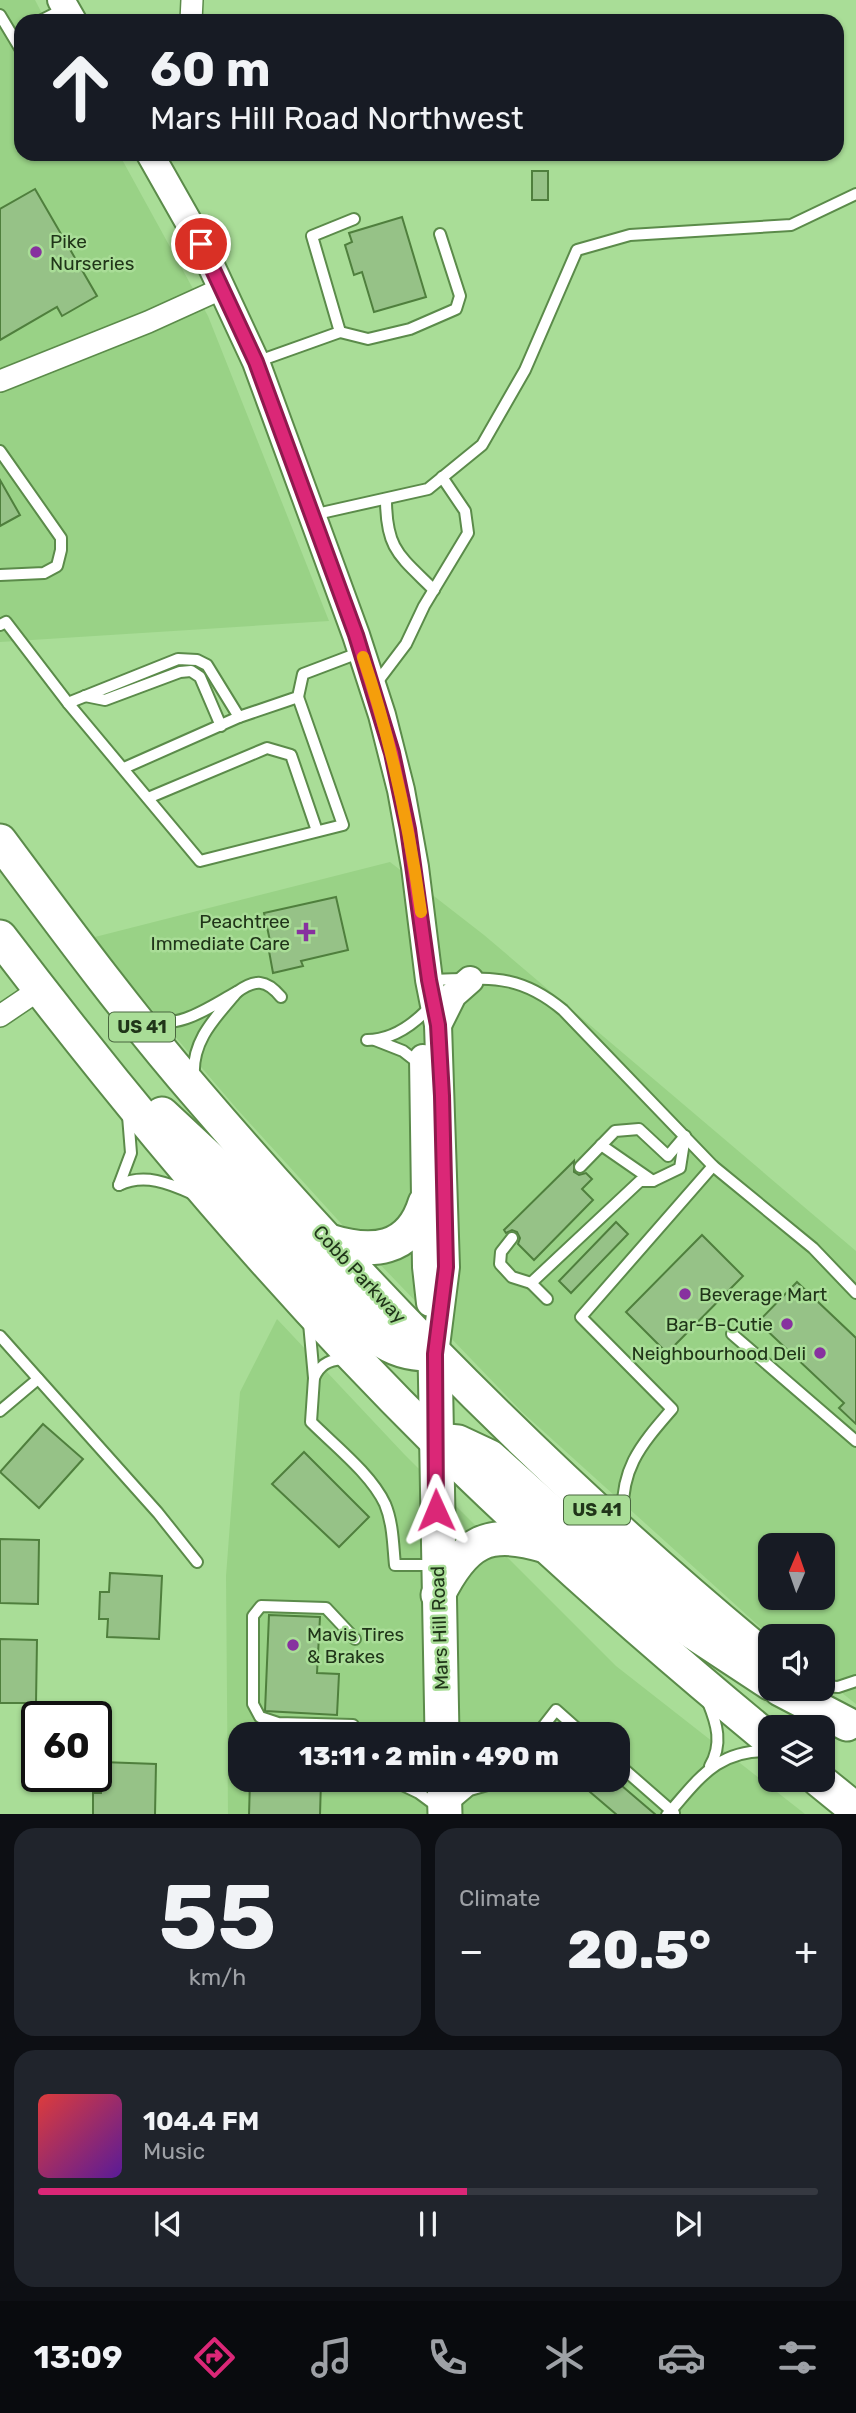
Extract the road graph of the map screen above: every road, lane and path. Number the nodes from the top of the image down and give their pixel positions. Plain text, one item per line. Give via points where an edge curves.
1 (0, 15) edge
2 (14, 30) edge
3 (154, 161) edge
4 (856, 194) edge
5 (354, 219) dead end
6 (440, 234) dead end
7 (223, 288) junction
8 (340, 332) junction
9 (256, 362) junction
10 (0, 381) edge
11 (0, 451) edge
12 (442, 477) junction
13 (386, 499) junction
14 (312, 515) junction
15 (0, 575) edge
16 (434, 590) junction
17 (2, 620) edge
18 (361, 652) junction
19 (373, 688) junction
20 (82, 696) junction
21 (298, 697) junction
22 (68, 703) junction
23 (239, 717) junction
24 (221, 726) junction
25 (124, 768) junction
26 (148, 798) junction
27 (317, 831) junction
28 (0, 841) edge
29 (0, 937) edge
30 (429, 980) junction
31 (471, 980) junction
32 (40, 989) junction
33 (237, 992) junction
34 (281, 997) dead end
35 (131, 1013) junction
36 (0, 1016) edge
37 (432, 1018) junction
38 (423, 1067) junction
39 (118, 1085) junction
40 (197, 1094) junction
41 (685, 1136) junction
42 (601, 1145) junction
43 (713, 1166) junction
44 (580, 1167) dead end
45 (653, 1181) junction
46 (425, 1203) junction
47 (218, 1205) junction
48 (512, 1238) dead end
49 (328, 1241) junction
50 (531, 1283) junction
51 (856, 1293) edge
52 (547, 1299) dead end
53 (302, 1300) junction
54 (732, 1334) dead end
55 (2, 1342) edge
56 (435, 1354) junction
57 (361, 1363) junction
58 (314, 1378) junction
59 (38, 1379) junction
60 (0, 1411) edge
61 (435, 1440) junction
62 (856, 1441) edge
63 (625, 1537) junction
64 (546, 1546) junction
65 (198, 1562) dead end
66 (438, 1580) junction
67 (355, 1639) dead end
68 (758, 1651) edge
69 (758, 1675) edge
70 (856, 1681) edge
71 (701, 1683) junction
72 (835, 1686) edge
73 (802, 1701) edge
74 (818, 1701) edge
75 (275, 1722) edge
76 (442, 1722) edge
77 (547, 1722) edge
78 (570, 1722) edge
79 (851, 1728) edge
80 (758, 1730) edge
81 (758, 1752) edge
82 (709, 1769) junction
83 (630, 1775) edge
84 (417, 1792) edge
85 (444, 1792) edge
86 (467, 1792) edge
87 (834, 1792) edge
88 (856, 1810) edge
89 (671, 1813) edge
90 (445, 1814) edge

1 - 2 lane
3 - 7 street
4 - 12 lane via 791,225 630,235 577,250 525,370 482,445
5 - 8 lane via 312,236
6 - 8 lane via 460,296 456,309 410,330 368,339
7 - 9 street
7 - 10 street
8 - 9 lane
9 - 14 street
11 - 15 lane via 61,538 61,551 57,566 44,573
12 - 13 lane via 428,489
12 - 16 lane via 465,511 468,533
13 - 14 lane
13 - 16 lane via 386,525 400,557
14 - 18 street
16 - 19 lane via 406,644
17 - 22 lane
18 - 19 street
18 - 21 lane via 303,674
19 - 30 street via 408,829
20 - 22 lane
20 - 23 lane via 178,659 197,660 207,665
20 - 24 lane via 105,701 191,671 200,677
21 - 23 lane
21 - 27 lane via 343,825
22 - 25 lane
23 - 24 lane
24 - 25 lane
25 - 26 lane
26 - 27 lane via 200,861
26 - 27 lane via 267,748 291,755
28 - 35 main road, Cobb Parkway / US 41
29 - 32 main road, US 41
30 - 31 lane
30 - 37 street
31 - 37 street
31 - 41 lane via 503,979 544,995
32 - 36 street
32 - 39 main road, US 41
33 - 34 lane via 247,984 262,983
33 - 35 lane via 176,1022 149,1021
33 - 40 lane via 200,1038 194,1060
35 - 40 main road, Cobb Parkway / US 41
37 - 38 street
37 - 38 lane via 371,1040 403,1051
37 - 56 street via 446,1267
38 - 46 street
39 - 47 main road, US 41
39 - 47 lane via 131,1139 131,1153 119,1185 130,1180 160,1181
39 - 56 main road via 159,1112 201,1149 386,1345
40 - 49 main road, Cobb Parkway / US 41
41 - 42 lane via 668,1156 639,1129 615,1131
41 - 43 lane
41 - 45 lane via 680,1168
42 - 44 lane
42 - 45 lane
43 - 51 lane via 813,1248
43 - 63 lane via 580,1317 672,1409 633,1459 623,1496
45 - 50 lane via 640,1181
46 - 49 main road via 416,1224 383,1248
46 - 56 street
47 - 53 main road, US 41
48 - 50 lane via 501,1252 500,1264 512,1277
49 - 56 main road, Cobb Parkway / US 41
50 - 52 lane
53 - 57 main road, US 41
53 - 58 lane
54 - 62 lane
55 - 59 lane
56 - 61 main road, Mars Hill Road
56 - 63 main road, Cobb Parkway / US 41
57 - 58 lane via 328,1361
57 - 61 main road, US 41
58 - 66 lane via 311,1422 375,1486 386,1506 395,1564
59 - 60 lane
59 - 65 lane
61 - 64 main road, US 41
61 - 66 main road, Mars Hill Road
61 - 69 main road via 458,1442 490,1457 651,1602
63 - 68 main road, Cobb Parkway / US 41
64 - 66 main road via 518,1537 488,1540 476,1545
64 - 71 main road, US 41
66 - 76 main road, Mars Hill Road
67 - 75 lane via 326,1608 261,1606 253,1616 253,1704 260,1717
70 - 72 lane
71 - 80 main road, US 41
71 - 82 lane via 717,1726
73 - 79 main road
74 - 79 main road
77 - 78 lane via 556,1710
81 - 82 lane via 736,1753
82 - 89 lane
83 - 89 lane
84 - 90 lane
85 - 90 main road
86 - 90 lane
87 - 88 main road

